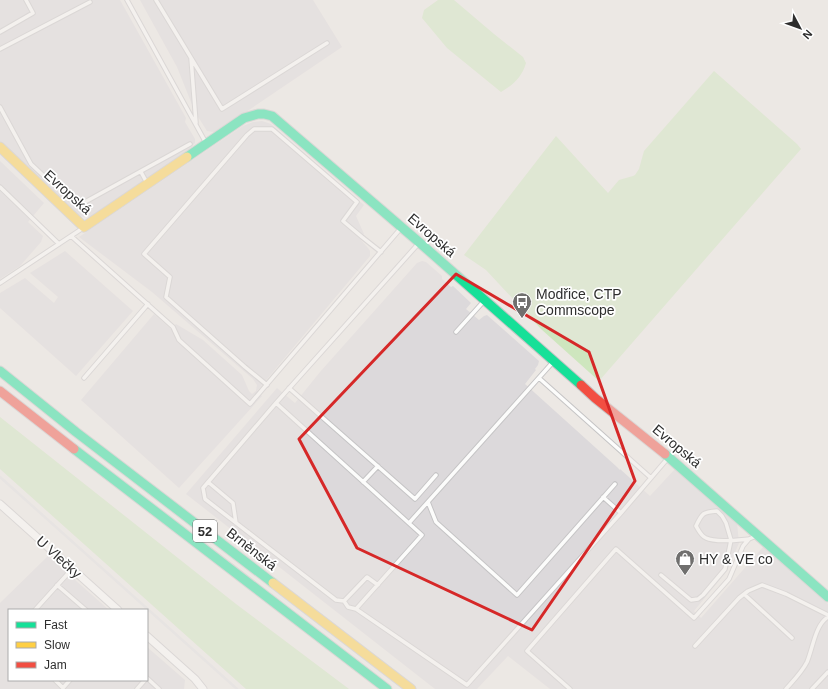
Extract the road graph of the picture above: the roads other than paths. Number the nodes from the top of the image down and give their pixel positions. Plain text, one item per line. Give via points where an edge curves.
1 (26, 0) edge
2 (126, 0) edge
3 (156, 0) edge
4 (90, 2) dead end
5 (0, 32) edge
6 (327, 42) dead end
7 (0, 49) edge
8 (191, 57) junction
9 (0, 107) edge
10 (196, 125) junction
11 (190, 144) dead end
12 (207, 144) junction
13 (0, 147) edge
14 (141, 172) junction
15 (47, 179) dead end
16 (148, 184) junction
17 (0, 187) edge
18 (85, 202) dead end
19 (84, 227) junction
20 (402, 227) junction
21 (70, 236) junction
22 (420, 243) junction
23 (59, 244) junction
24 (381, 252) junction
25 (0, 283) edge
26 (485, 300) junction
27 (148, 304) junction
28 (456, 332) dead end
29 (553, 361) junction
30 (0, 371) edge
31 (84, 378) dead end
32 (539, 378) junction
33 (267, 385) junction
34 (289, 388) junction
35 (0, 391) edge
36 (276, 403) junction
37 (668, 457) junction
38 (378, 466) junction
39 (436, 475) dead end
40 (651, 478) junction
41 (208, 482) junction
42 (364, 482) junction
43 (615, 484) dead end
44 (603, 497) junction
45 (428, 502) junction
46 (0, 504) edge
47 (621, 513) junction
48 (236, 523) junction
49 (409, 523) junction
50 (759, 536) junction
51 (749, 539) junction
52 (731, 540) junction
53 (72, 569) junction
54 (661, 575) dead end
55 (57, 585) junction
56 (378, 585) junction
57 (744, 594) junction
58 (828, 597) edge
59 (344, 602) junction
60 (36, 609) edge
61 (85, 609) edge
62 (117, 609) edge
63 (356, 609) junction
64 (828, 616) edge
65 (148, 637) edge
66 (792, 638) dead end
67 (695, 646) dead end
68 (828, 672) edge
69 (55, 681) edge
70 (69, 681) edge
71 (144, 681) edge
72 (148, 681) edge
73 (137, 689) edge
74 (159, 689) edge
75 (203, 689) edge
76 (387, 689) edge
77 (411, 689) edge
78 (570, 689) edge
79 (786, 689) edge
80 (812, 689) edge

1 - 5 lane via 33,13
2 - 10 lane
3 - 8 lane
4 - 7 lane
6 - 8 lane via 222,109
8 - 10 lane
9 - 15 lane via 31,164
10 - 12 lane
11 - 14 lane
12 - 16 main road, Evropská
12 - 20 main road, Evropská via 252,114 272,116
13 - 19 main road, Evropská
14 - 16 lane
14 - 18 lane
16 - 19 main road, Evropská
17 - 23 lane
19 - 21 lane
20 - 22 main road, Evropská
20 - 24 lane
21 - 23 lane
21 - 27 lane
22 - 26 main road, Evropská
22 - 34 lane
23 - 25 lane
24 - 33 lane
24 - 33 lane via 343,221 357,202 272,129 254,129 246,135 144,254 170,277 166,297
26 - 28 lane
26 - 29 main road, Evropská
27 - 31 lane
27 - 33 lane via 174,328 179,340 250,404
29 - 32 lane
29 - 37 main road, Evropská
30 - 77 main road, Brněnská / 52
32 - 40 lane
32 - 45 lane
34 - 36 lane
34 - 38 lane
35 - 76 main road, Brněnská / 52
36 - 41 lane
36 - 42 lane
37 - 40 lane
37 - 50 main road, Evropská
38 - 39 lane via 415,499
38 - 42 lane
40 - 47 lane
41 - 48 lane via 233,503
41 - 48 lane via 203,488 205,499
42 - 49 lane
43 - 44 lane
44 - 45 lane via 517,595 436,522
44 - 47 lane
45 - 49 lane
46 - 53 street, U Vlečky
47 - 63 lane via 467,685
48 - 59 lane via 336,600
49 - 56 lane via 422,535
50 - 51 lane
50 - 58 main road, Evropská
51 - 52 lane
51 - 78 lane via 743,546 728,579 694,618 616,549 527,651
52 - 52 lane via 706,539 696,526 701,516 717,511 726,523
52 - 54 lane via 725,569 698,599 691,600
53 - 55 lane
53 - 62 street, U Vlečky
55 - 60 lane
55 - 61 lane
56 - 59 lane via 367,577
56 - 63 lane
57 - 64 lane via 762,585 786,594
57 - 66 lane
57 - 67 lane
59 - 63 lane via 348,607
64 - 79 lane via 819,627 807,662
65 - 75 street
68 - 80 lane
69 - 70 lane via 63,688
71 - 73 lane
72 - 74 lane

